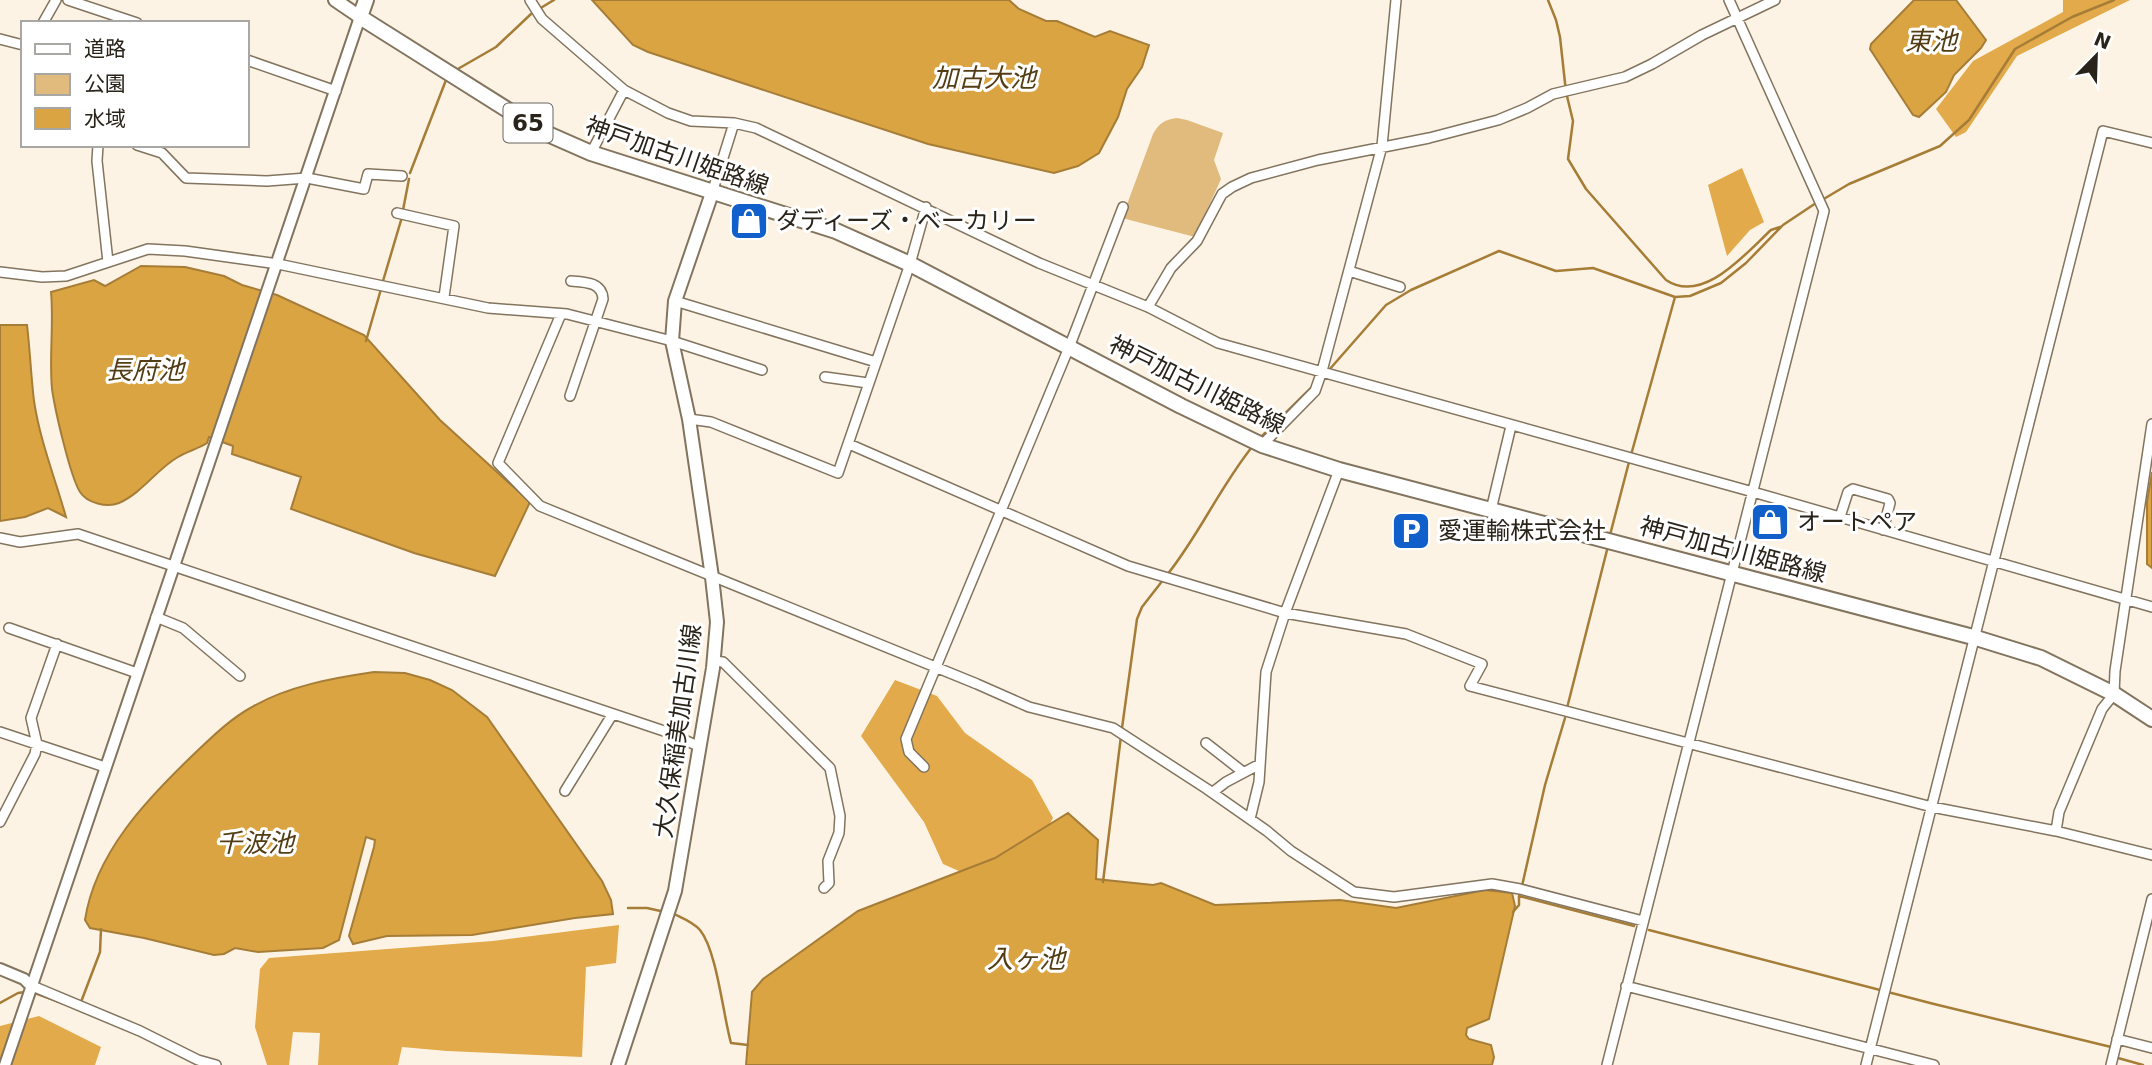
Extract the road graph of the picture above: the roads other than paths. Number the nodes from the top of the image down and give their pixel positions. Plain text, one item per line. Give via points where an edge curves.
1 (56, 0) edge
2 (68, 0) edge
3 (335, 0) edge
4 (366, 0) edge
5 (530, 0) edge
6 (1396, 0) edge
7 (1730, 0) edge
8 (1775, 0) edge
9 (360, 17) junction
10 (1737, 18) junction
11 (44, 21) edge
12 (130, 21) edge
13 (0, 39) edge
14 (21, 44) edge
15 (248, 60) edge
16 (624, 90) junction
17 (336, 91) junction
18 (734, 123) junction
19 (2152, 143) edge
20 (1382, 146) junction
21 (98, 147) edge
22 (143, 147) edge
23 (591, 153) junction
24 (402, 176) dead end
25 (307, 178) junction
26 (712, 193) junction
27 (926, 207) junction
28 (1123, 207) dead end
29 (397, 213) dead end
30 (108, 262) junction
31 (278, 264) junction
32 (910, 264) junction
33 (1349, 271) junction
34 (0, 272) edge
35 (571, 281) dead end
36 (1094, 285) junction
37 (1400, 287) dead end
38 (444, 297) junction
39 (675, 301) junction
40 (1148, 307) junction
41 (561, 314) junction
42 (597, 321) junction
43 (672, 341) junction
44 (1070, 346) junction
45 (876, 362) junction
46 (762, 370) dead end
47 (1322, 371) junction
48 (825, 377) dead end
49 (868, 383) junction
50 (570, 396) dead end
51 (689, 419) junction
52 (2152, 424) edge
53 (1511, 426) junction
54 (849, 444) junction
55 (1262, 445) junction
56 (1339, 470) junction
57 (1753, 492) junction
58 (1491, 510) junction
59 (1000, 512) junction
60 (1840, 517) junction
61 (1883, 530) junction
62 (0, 538) edge
63 (1993, 562) junction
64 (174, 566) junction
65 (1733, 573) junction
66 (712, 577) junction
67 (2125, 599) junction
68 (2152, 607) edge
69 (1285, 613) junction
70 (156, 617) junction
71 (9, 628) dead end
72 (1973, 637) junction
73 (57, 644) junction
74 (713, 661) junction
75 (936, 667) junction
76 (137, 673) junction
77 (240, 676) dead end
78 (2114, 694) junction
79 (612, 715) junction
80 (2152, 719) edge
81 (0, 732) edge
82 (1206, 743) dead end
83 (37, 744) junction
84 (1689, 744) junction
85 (698, 746) junction
86 (1260, 764) junction
87 (105, 767) junction
88 (924, 767) dead end
89 (1243, 772) junction
90 (565, 791) dead end
91 (1213, 792) junction
92 (1931, 807) junction
93 (1250, 819) junction
94 (0, 822) edge
95 (2056, 831) junction
96 (2152, 855) edge
97 (824, 888) dead end
98 (2152, 899) edge
99 (1643, 921) junction
100 (0, 969) edge
101 (30, 985) junction
102 (1626, 986) junction
103 (2117, 1040) junction
104 (1870, 1048) junction
105 (2152, 1048) edge
106 (200, 1062) edge
107 (5, 1065) edge
108 (216, 1065) edge
109 (618, 1065) edge
110 (1607, 1065) edge
111 (1866, 1065) edge
112 (1934, 1065) edge
113 (2110, 1065) edge

1 - 11 street
2 - 12 street
3 - 9 main road
4 - 9 main road
5 - 16 street via 542,19
6 - 20 street
7 - 10 street
8 - 10 street
9 - 17 street
9 - 23 main road, 神戸加古川姫路線 / 65 via 541,131
10 - 20 street via 1625,77 1566,90 1498,120
10 - 57 street via 1824,211
13 - 14 street
15 - 17 street
16 - 18 street via 691,121
16 - 23 street
17 - 25 street
18 - 26 street
18 - 27 street via 756,128
19 - 63 street via 2103,131
20 - 33 street
20 - 40 street via 1231,187
21 - 30 street
22 - 25 street via 162,153 186,178
23 - 26 main road, 神戸加古川姫路線 / 65
24 - 25 street via 369,174 364,189
25 - 31 street
26 - 32 main road, 神戸加古川姫路線 / 65 via 836,231
26 - 39 main road, 大久保稲美加古川線
27 - 32 street
27 - 36 street
28 - 36 street
29 - 38 street via 454,226
30 - 31 street via 148,249
30 - 34 street via 66,276
31 - 38 street
31 - 64 street
32 - 44 main road, 神戸加古川姫路線 / 65
32 - 45 street
33 - 37 street
33 - 47 street
35 - 42 street via 601,289
36 - 40 street
36 - 44 street
38 - 41 street via 488,308
39 - 43 main road, 大久保稲美加古川線
39 - 45 street
40 - 47 street via 1218,343
41 - 42 street
41 - 66 street via 498,463 540,506
42 - 43 street
42 - 50 street
43 - 46 street
43 - 51 main road, 大久保稲美加古川線
44 - 55 main road, 神戸加古川姫路線 / 65
44 - 59 street
45 - 49 street
47 - 53 street
47 - 55 street via 1315,391
48 - 49 street
49 - 54 street
51 - 54 street via 711,422 838,473
51 - 66 main road, 大久保稲美加古川線
52 - 67 street
53 - 57 street
53 - 58 street
54 - 59 street
55 - 56 main road, 神戸加古川姫路線 / 65
56 - 58 main road, 神戸加古川姫路線 / 65
56 - 69 street
57 - 60 street
57 - 65 street
58 - 65 main road, 神戸加古川姫路線 / 65
59 - 69 street via 1128,565
59 - 75 street
60 - 61 street
60 - 61 street via 1853,489 1888,499
61 - 63 street
62 - 64 street via 20,542 78,534
63 - 67 street
63 - 72 street
64 - 70 street
64 - 79 street
65 - 72 main road, 神戸加古川姫路線 / 65
65 - 84 street
66 - 74 main road, 大久保稲美加古川線 via 717,622
66 - 75 street
67 - 68 street
67 - 78 street
69 - 84 street via 1406,634 1482,664 1470,686
69 - 86 street via 1266,672
70 - 76 street
70 - 77 street via 183,628
71 - 73 street
72 - 78 main road, 神戸加古川姫路線 / 65 via 2041,658
72 - 92 street
73 - 76 street
73 - 83 street via 31,718
74 - 85 main road, 大久保稲美加古川線
74 - 97 street via 723,662 830,768 840,816 828,861 829,883
75 - 88 street via 906,740 909,752
75 - 91 street via 1028,707 1113,728
76 - 87 street
78 - 80 main road, 神戸加古川姫路線 / 65
78 - 95 street via 2102,709 2059,812
79 - 85 street
79 - 90 street
81 - 83 street
82 - 89 street
83 - 87 street
83 - 94 street
84 - 92 street
84 - 99 street
85 - 109 main road, 大久保稲美加古川線 via 675,891
86 - 89 street
86 - 93 street
87 - 101 street
89 - 91 street
91 - 93 street
92 - 95 street
92 - 104 street
93 - 99 street via 1354,892 1394,897 1492,884
95 - 96 street
98 - 103 street
99 - 102 street
100 - 101 street
101 - 106 street via 141,1031
101 - 107 street
102 - 104 street
102 - 110 street
103 - 105 street
103 - 113 street
104 - 111 street
104 - 112 street
106 - 108 street

